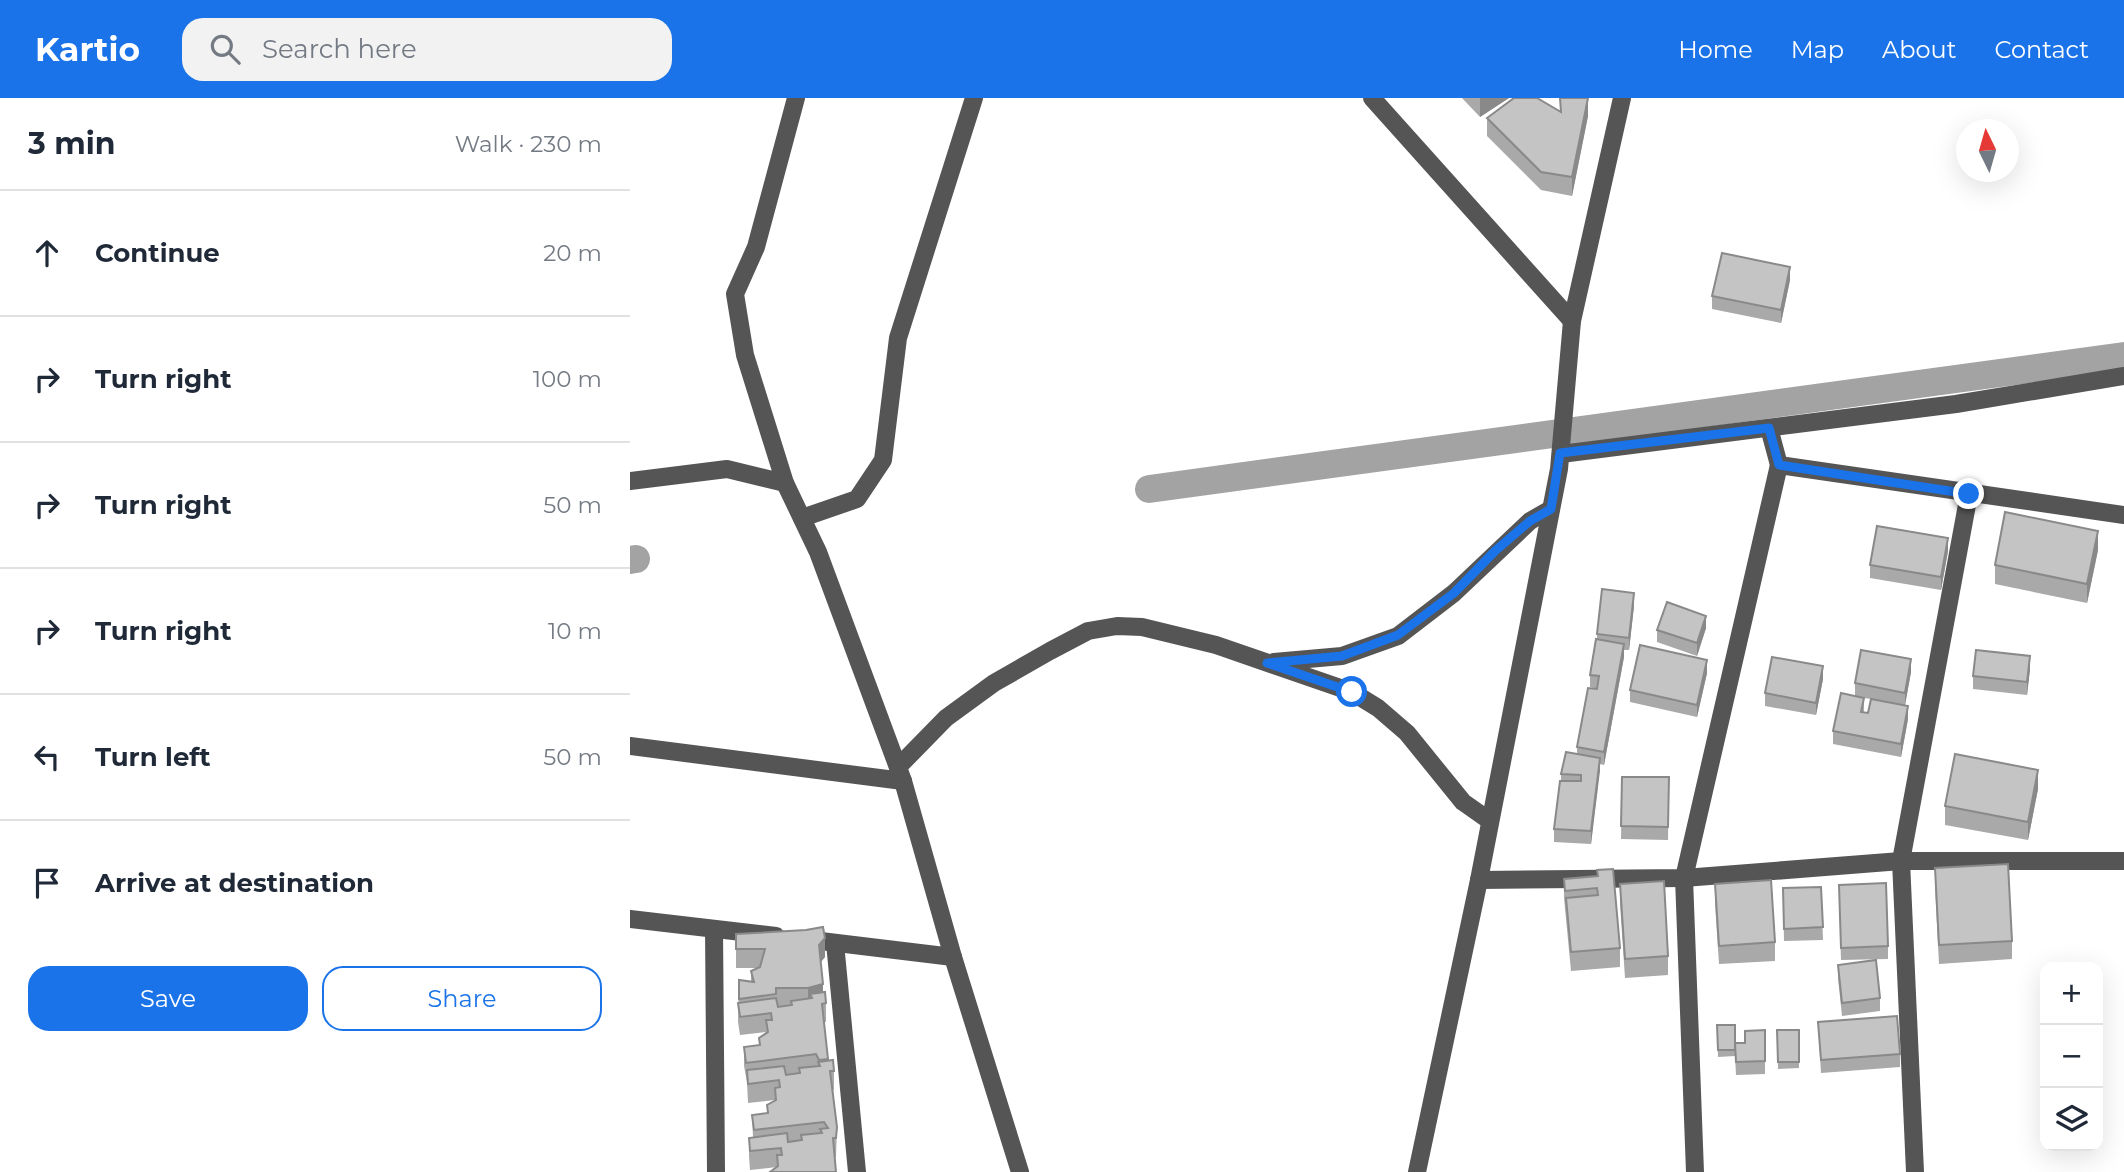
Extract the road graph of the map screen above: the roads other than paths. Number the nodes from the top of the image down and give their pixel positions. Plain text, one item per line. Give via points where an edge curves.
1 (796, 98) edge
2 (974, 98) edge
3 (1372, 98) edge
4 (1622, 98) edge
5 (1572, 321) junction
6 (2124, 376) edge
7 (1769, 428) junction
8 (1560, 453) junction
9 (1779, 465) junction
10 (630, 481) edge
11 (785, 483) junction
12 (1969, 494) junction
13 (1551, 509) junction
14 (2124, 515) edge
15 (802, 518) junction
16 (1267, 663) junction
17 (630, 746) edge
18 (901, 774) junction
19 (1490, 821) junction
20 (1901, 861) junction
21 (2124, 861) edge
22 (1684, 877) junction
23 (1479, 880) junction
24 (630, 919) edge
25 (714, 929) junction
26 (835, 943) junction
27 (953, 957) junction
28 (716, 1172) edge
29 (857, 1172) edge
30 (1020, 1172) edge
31 (1418, 1172) edge
32 (1695, 1172) edge
33 (1915, 1172) edge

1 - 11 street via 756,247 735,294 745,355
2 - 15 street via 898,338 883,460 857,499
3 - 5 street
4 - 5 street
5 - 8 street
6 - 7 street
7 - 8 street
7 - 9 street
8 - 13 street
9 - 12 street
9 - 22 street
10 - 11 street via 727,469
11 - 15 street
12 - 14 street
12 - 20 street
13 - 16 street via 1530,521 1454,593 1398,635 1342,656
13 - 19 street
15 - 18 street
16 - 18 street via 1142,626 1088,631 994,683 946,718
16 - 19 street via 1352,692 1378,708 1407,733 1464,803
17 - 18 street
18 - 27 street
19 - 23 street
20 - 21 street
20 - 22 street
20 - 33 street
22 - 23 street
22 - 32 street
23 - 31 street
24 - 25 street
25 - 26 street
25 - 28 street
26 - 27 street
26 - 29 street
27 - 30 street

